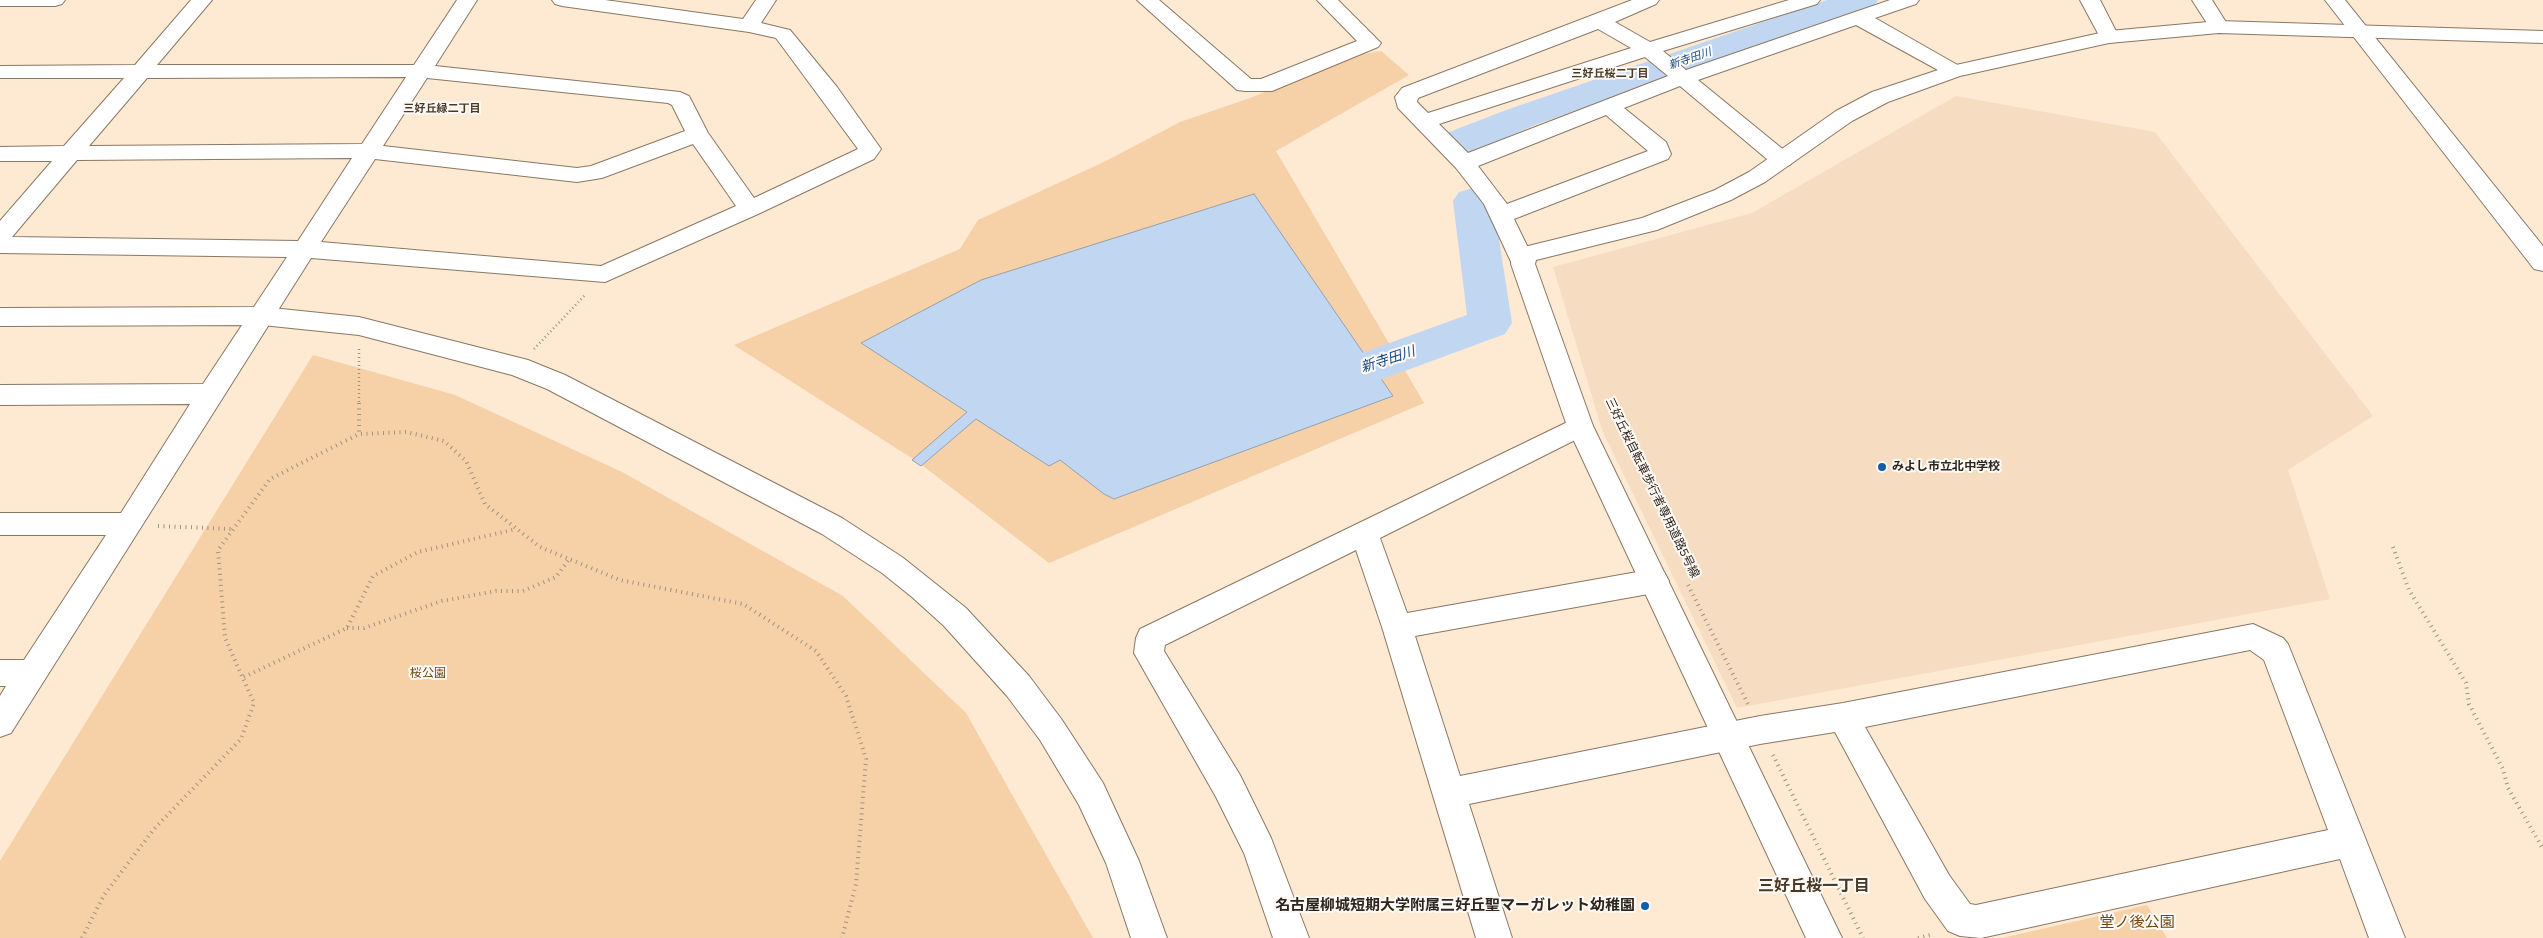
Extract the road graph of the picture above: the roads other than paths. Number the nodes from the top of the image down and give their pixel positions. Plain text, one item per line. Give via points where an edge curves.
1 (0, 0) edge
2 (55, 0) edge
3 (202, 0) edge
4 (467, 0) edge
5 (562, 0) edge
6 (766, 0) edge
7 (1147, 0) edge
8 (1327, 0) edge
9 (1649, 0) edge
10 (1810, 0) edge
11 (1909, 0) edge
12 (2090, 0) edge
13 (2202, 0) edge
14 (2335, 0) edge
15 (1859, 18) junction
16 (1599, 21) junction
17 (749, 26) junction
18 (2219, 28) junction
19 (2358, 30) junction
20 (2109, 36) junction
21 (2543, 37) edge
22 (1648, 49) junction
23 (140, 71) junction
24 (422, 71) junction
25 (1954, 71) junction
26 (0, 72) edge
27 (1682, 78) junction
28 (1609, 106) junction
29 (1424, 122) junction
30 (698, 134) junction
31 (369, 151) junction
32 (0, 154) edge
33 (71, 154) junction
34 (1782, 160) junction
35 (1464, 163) junction
36 (750, 208) junction
37 (1501, 214) junction
38 (0, 236) edge
39 (0, 245) edge
40 (305, 248) junction
41 (2541, 259) edge
42 (1522, 260) junction
43 (262, 316) junction
44 (0, 317) edge
45 (210, 394) junction
46 (0, 395) edge
47 (1580, 426) junction
48 (0, 524) edge
49 (130, 524) junction
50 (1364, 533) junction
51 (1654, 580) junction
52 (1397, 627) junction
53 (0, 673) edge
54 (32, 673) junction
55 (1843, 717) junction
56 (0, 722) edge
57 (1729, 736) junction
58 (1448, 793) junction
59 (2349, 841) junction
60 (1149, 938) edge
61 (1291, 938) edge
62 (1494, 938) edge
63 (1824, 938) edge
64 (2387, 938) edge

1 - 2 street
3 - 23 street
4 - 24 street
5 - 17 street
6 - 17 street
7 - 8 street via 1245,85 1264,86 1371,43
9 - 16 street
10 - 22 street
11 - 15 street
12 - 20 street
13 - 18 street
14 - 19 street
15 - 25 street
15 - 27 street
16 - 22 street
16 - 29 street via 1410,93 1405,99
17 - 36 street via 777,31 786,38 870,150
18 - 19 street
18 - 20 street
19 - 21 street
19 - 41 street
20 - 25 street
22 - 27 street
22 - 29 street
23 - 24 street
23 - 26 street
23 - 33 street
24 - 30 street via 672,97 681,101
24 - 31 street
25 - 34 street via 1859,107
27 - 28 street
27 - 34 street
28 - 35 street
28 - 37 street via 1658,147 1660,154
29 - 35 street
30 - 31 street via 594,173 577,175
30 - 36 street
31 - 33 street
31 - 40 street
32 - 33 street
33 - 38 street
34 - 42 street via 1723,195 1688,210 1606,236 1530,252
35 - 37 street
36 - 40 street via 605,274
37 - 42 street
39 - 40 street
40 - 43 street
42 - 47 street
43 - 44 street
43 - 45 street
43 - 60 street via 359,326 519,367 556,382 832,526 892,565 922,588 985,649 1051,730 1091,794 1122,861
45 - 46 street
45 - 49 street
47 - 50 street
47 - 51 street
48 - 49 street
49 - 54 street
50 - 52 street
50 - 61 street via 1154,634 1149,642 1149,653 1228,786 1259,849
51 - 52 street
51 - 57 street
52 - 58 street
53 - 54 street
54 - 56 street
55 - 57 street
55 - 59 street via 1937,887 1960,919 1976,922
55 - 59 street via 2252,637 2272,647 2277,654
57 - 58 street
57 - 63 street
58 - 62 street
59 - 64 street

